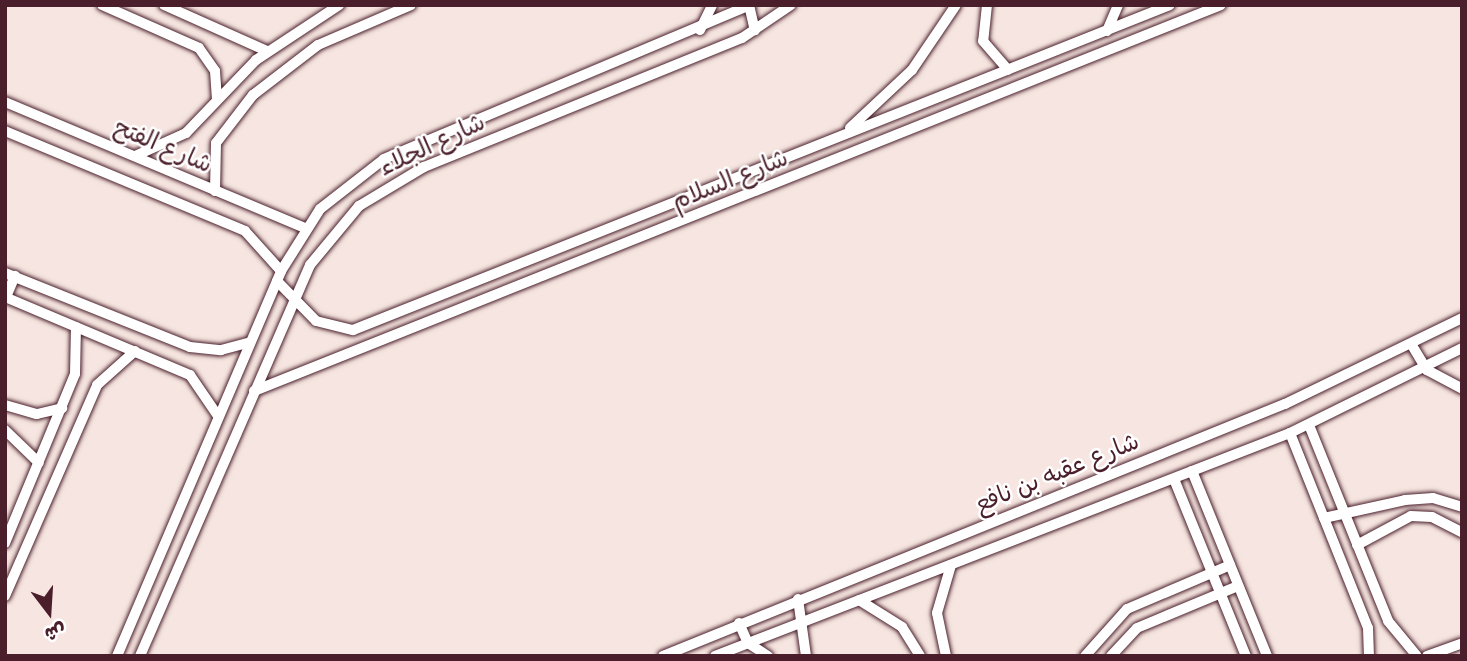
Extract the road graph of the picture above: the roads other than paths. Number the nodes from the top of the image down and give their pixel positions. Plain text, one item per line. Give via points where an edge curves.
1 (102, 5) edge
2 (164, 5) edge
3 (339, 5) edge
4 (411, 5) edge
5 (712, 5) edge
6 (750, 5) edge
7 (791, 5) edge
8 (956, 5) edge
9 (987, 5) edge
10 (1118, 5) edge
11 (1170, 5) edge
12 (1221, 5) edge
13 (699, 30) junction
14 (755, 30) junction
15 (1107, 31) junction
16 (267, 51) junction
17 (1008, 70) junction
18 (217, 98) junction
19 (5, 102) edge
20 (8, 133) edge
21 (830, 141) junction
22 (135, 156) junction
23 (838, 160) junction
24 (215, 191) junction
25 (304, 228) junction
26 (10, 275) edge
27 (279, 276) junction
28 (6, 297) edge
29 (294, 300) junction
30 (1462, 318) edge
31 (76, 327) junction
32 (250, 342) junction
33 (1413, 347) junction
34 (1462, 348) edge
35 (135, 351) junction
36 (1427, 370) junction
37 (1462, 389) edge
38 (254, 391) junction
39 (5, 405) edge
40 (62, 408) junction
41 (218, 417) junction
42 (1309, 425) junction
43 (5, 430) edge
44 (1290, 433) junction
45 (39, 463) junction
46 (1192, 471) junction
47 (1174, 479) junction
48 (1462, 507) edge
49 (1343, 510) junction
50 (1324, 518) junction
51 (1462, 532) edge
52 (5, 543) edge
53 (1357, 545) junction
54 (951, 565) junction
55 (1230, 565) junction
56 (10, 573) edge
57 (1212, 573) junction
58 (1238, 586) junction
59 (1220, 593) junction
60 (5, 596) edge
61 (798, 599) junction
62 (859, 600) junction
63 (805, 621) junction
64 (739, 623) junction
65 (748, 643) junction
66 (1462, 643) edge
67 (1093, 647) junction
68 (117, 656) edge
69 (140, 656) edge
70 (663, 656) edge
71 (715, 656) edge
72 (768, 656) edge
73 (806, 656) edge
74 (920, 656) edge
75 (946, 656) edge
76 (1085, 656) edge
77 (1109, 656) edge
78 (1246, 656) edge
79 (1267, 656) edge
80 (1369, 656) edge
81 (1417, 656) edge
82 (1427, 656) edge

1 - 18 street via 199,48 215,71
2 - 16 street
3 - 16 street
4 - 24 street via 318,45 261,88 216,142
5 - 13 street
6 - 13 street, شارع الجلاء
6 - 14 street
7 - 14 street, شارع الجلاء
8 - 21 street via 887,97
9 - 17 street via 982,41
10 - 15 street
11 - 15 street, شارع السلام
12 - 23 street, شارع السلام
13 - 25 street, شارع الجلاء via 384,159 339,190
14 - 29 street, شارع الجلاء via 390,184 332,234
15 - 17 street, شارع السلام
16 - 18 street
17 - 21 street, شارع السلام
18 - 22 street via 186,133
19 - 22 street, شارع الفتح
20 - 27 street, شارع الفتح via 245,231
21 - 23 street
21 - 29 street, شارع السلام via 353,330 327,327
22 - 24 street, شارع الفتح
23 - 38 street, شارع السلام
24 - 25 street, شارع الفتح
25 - 27 street, شارع الجلاء
26 - 28 street
26 - 32 street via 190,347 221,350
27 - 29 street, شارع الفتح
27 - 32 street, شارع الجلاء
28 - 31 street
29 - 38 street, شارع الجلاء
30 - 33 street, شارع عقبه بن نافع
31 - 35 street
31 - 40 street via 78,365
32 - 41 street, شارع الجلاء
33 - 36 street
33 - 61 street, شارع عقبه بن نافع
34 - 36 street, شارع عقبه بن نافع
35 - 41 street via 198,382
35 - 56 street via 97,385
36 - 37 street
36 - 42 street, شارع عقبه بن نافع
38 - 69 street, شارع الجلاء
39 - 40 street via 37,415
40 - 45 street
41 - 68 street, شارع الجلاء
42 - 44 street, شارع عقبه بن نافع
42 - 49 street
43 - 45 street
44 - 46 street, شارع عقبه بن نافع
44 - 50 street
45 - 52 street
46 - 47 street, شارع عقبه بن نافع
46 - 55 street
47 - 54 street, شارع عقبه بن نافع
47 - 57 street
48 - 49 street via 1433,498
49 - 50 street
49 - 53 street
50 - 80 street via 1368,628
51 - 53 street via 1432,517 1411,516
53 - 81 street via 1388,621
54 - 62 street, شارع عقبه بن نافع
54 - 75 street via 937,613
55 - 57 street
55 - 58 street
56 - 60 street
57 - 59 street
57 - 67 street via 1121,613
58 - 59 street
58 - 79 street
59 - 77 street via 1137,628
59 - 78 street
61 - 63 street
61 - 64 street, شارع عقبه بن نافع
62 - 63 street, شارع عقبه بن نافع
62 - 74 street via 902,626
63 - 65 street, شارع عقبه بن نافع
63 - 73 street
64 - 65 street
64 - 70 street, شارع عقبه بن نافع
65 - 71 street, شارع عقبه بن نافع
65 - 72 street
66 - 82 street
67 - 76 street
67 - 77 street

